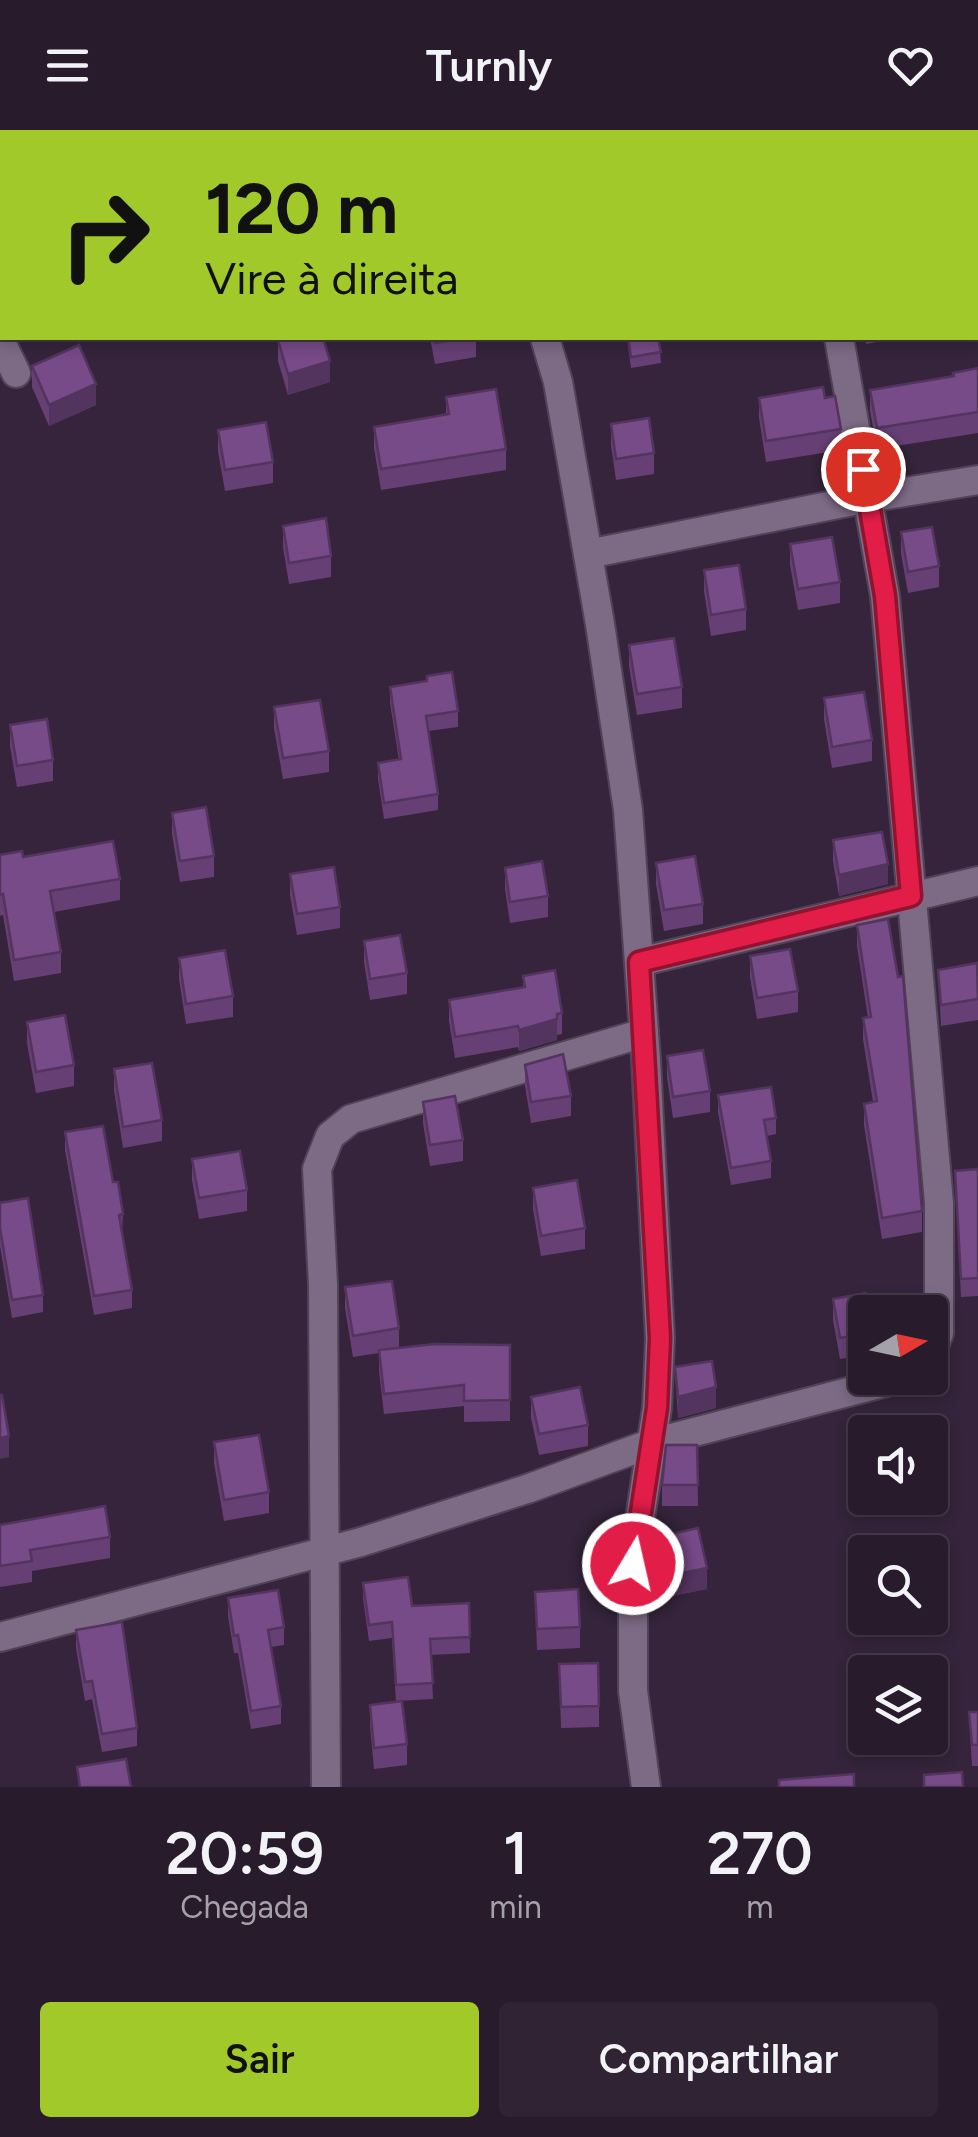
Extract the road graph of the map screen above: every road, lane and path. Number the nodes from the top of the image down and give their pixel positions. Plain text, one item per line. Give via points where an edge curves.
1 (0, 340) edge
2 (546, 340) edge
3 (839, 340) edge
4 (16, 373) dead end
5 (978, 480) edge
6 (868, 498) junction
7 (588, 554) junction
8 (978, 881) edge
9 (911, 896) junction
10 (639, 962) junction
11 (644, 1033) junction
12 (939, 1295) edge
13 (848, 1392) edge
14 (652, 1442) junction
15 (325, 1551) junction
16 (0, 1636) edge
17 (326, 1787) edge
18 (646, 1787) edge

1 - 4 street
2 - 7 street
3 - 6 street
5 - 6 street
6 - 7 street
6 - 9 street via 885,596
7 - 10 street via 628,810
8 - 9 street
9 - 10 street
9 - 12 street via 939,1203
10 - 11 street
11 - 14 street via 660,1338
11 - 15 street via 351,1120 330,1136 317,1169
13 - 14 street
14 - 15 street via 527,1489
14 - 18 street via 633,1564 632,1692
15 - 16 street
15 - 17 street

